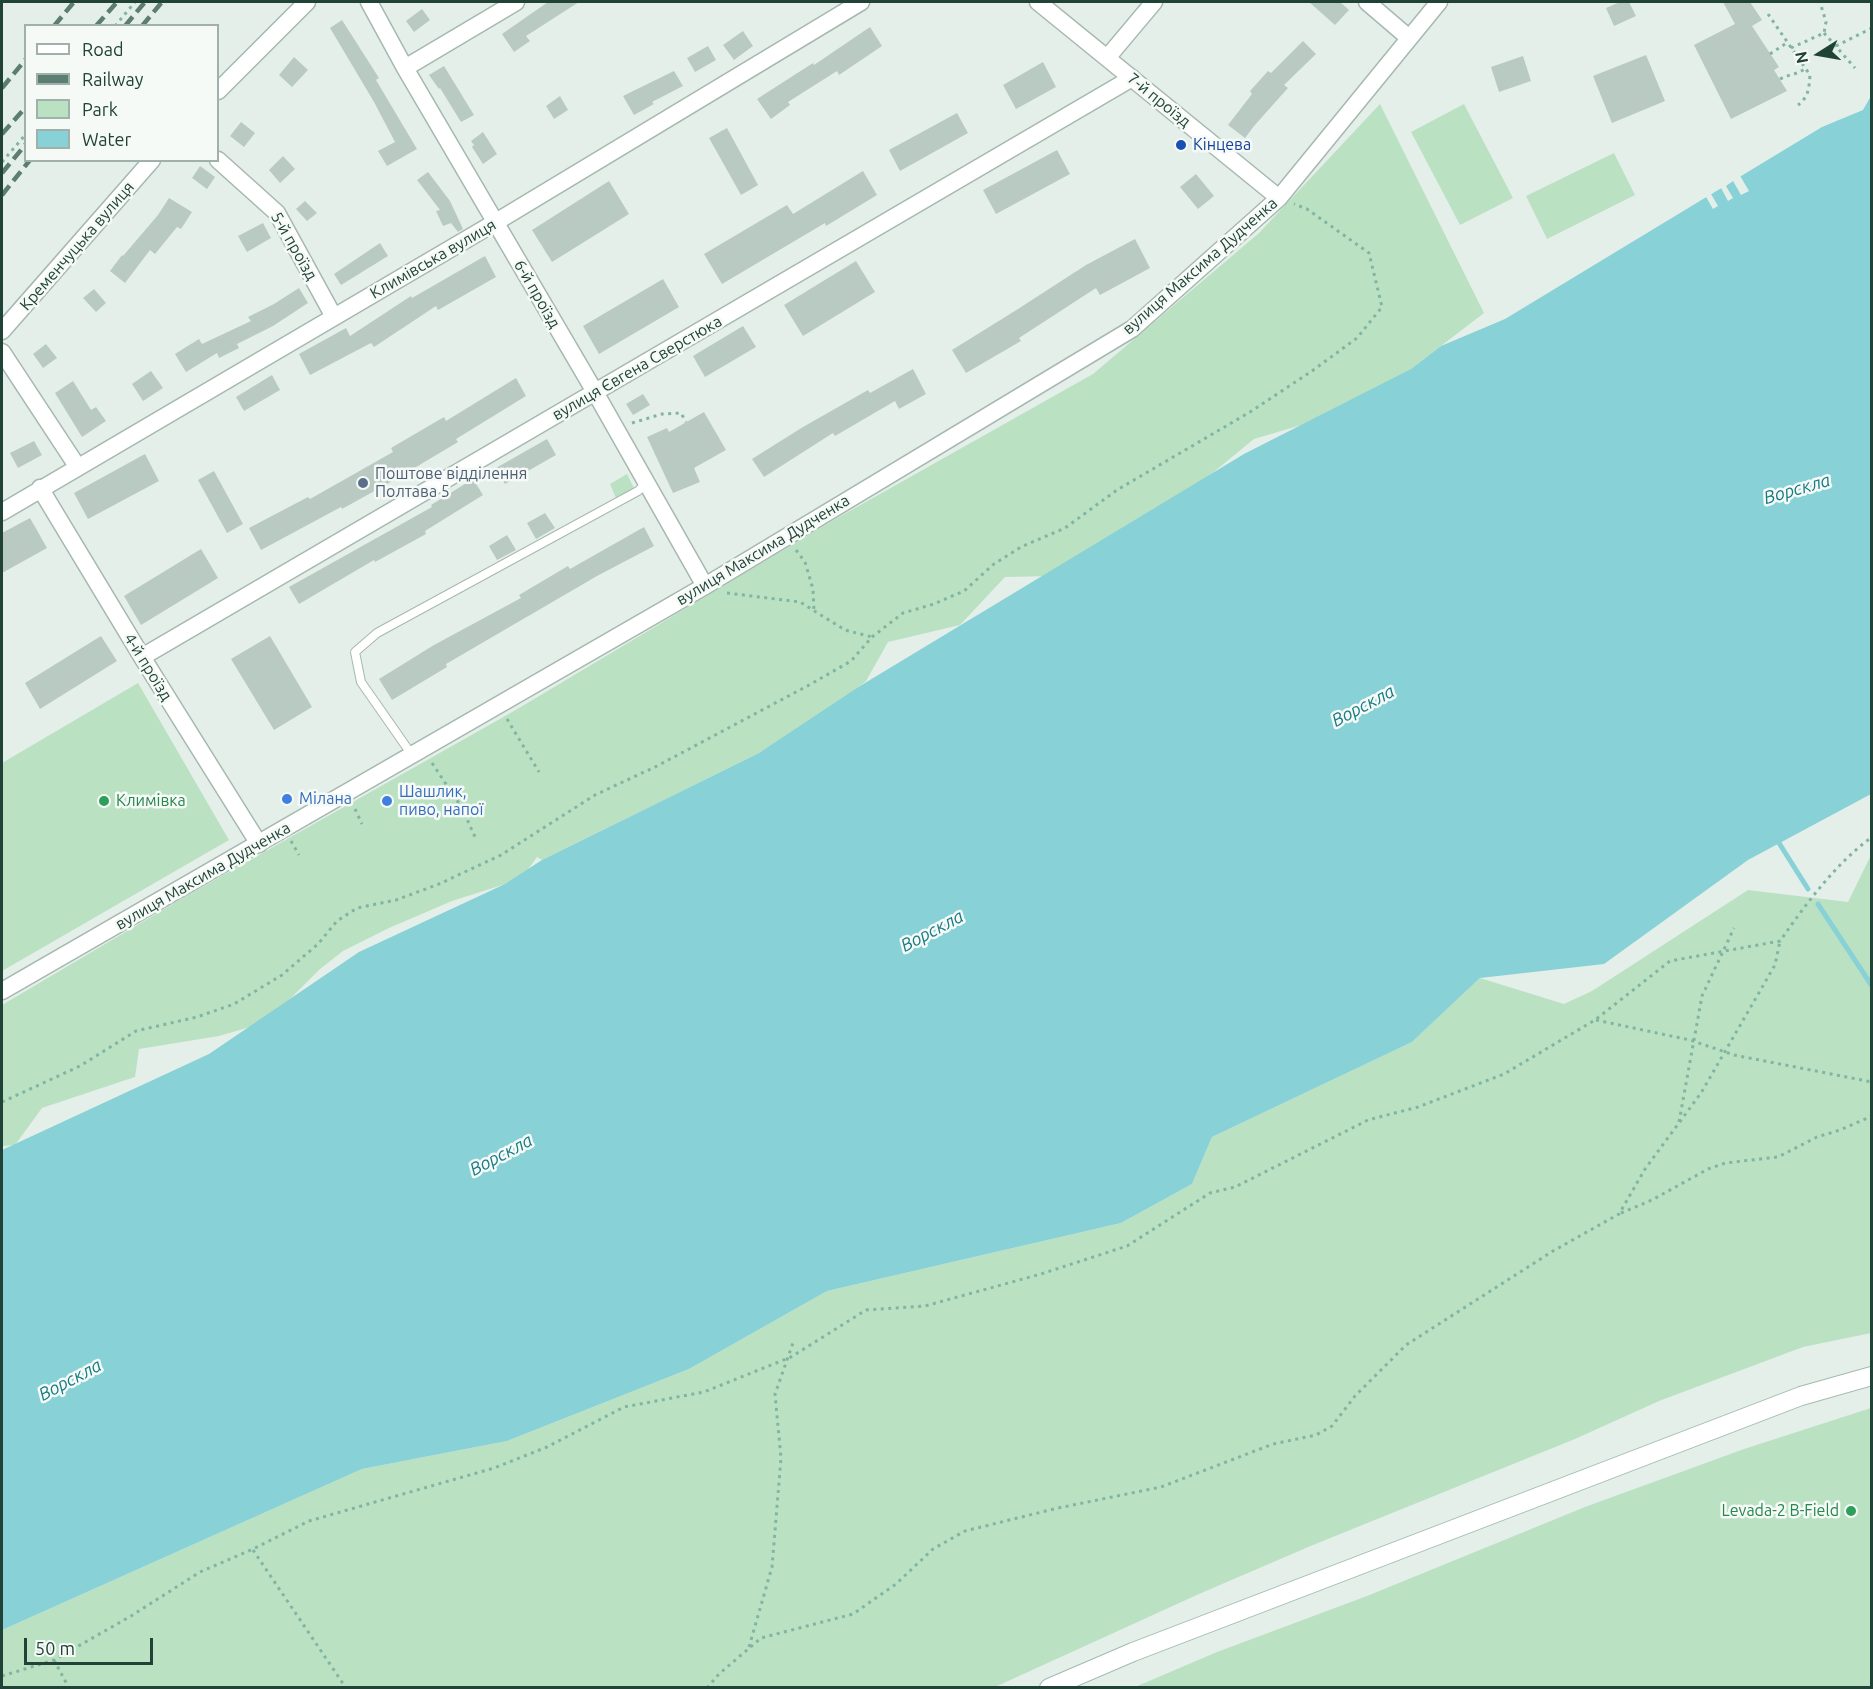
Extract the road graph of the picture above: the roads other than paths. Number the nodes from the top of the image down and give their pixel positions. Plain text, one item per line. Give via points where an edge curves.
1 (307, 2) edge
2 (369, 2) edge
3 (516, 2) edge
4 (861, 2) edge
5 (1038, 2) edge
6 (1154, 2) edge
7 (1366, 2) edge
8 (1439, 2) edge
9 (1409, 38) junction
10 (1107, 58) junction
11 (405, 68) junction
12 (1132, 78) junction
13 (219, 90) edge
14 (219, 161) edge
15 (150, 162) edge
16 (1279, 198) junction
17 (496, 222) junction
18 (334, 317) junction
19 (2, 331) edge
20 (2, 352) edge
21 (595, 393) junction
22 (77, 466) junction
23 (647, 483) junction
24 (40, 488) junction
25 (2, 512) edge
26 (705, 586) junction
27 (142, 657) junction
28 (420, 756) junction
29 (259, 844) junction
30 (2, 991) edge
31 (1872, 1376) edge
32 (1049, 1688) edge

1 - 13 street
2 - 11 street, 6-й проїзд
3 - 11 street
4 - 17 street, Климівська вулиця
5 - 10 street, 7-й проїзд
6 - 10 street
7 - 9 street
8 - 9 street, вулиця Максима Дудченка
9 - 16 street, вулиця Максима Дудченка
10 - 12 street, 7-й проїзд
11 - 17 street, 6-й проїзд
12 - 16 street, 7-й проїзд
12 - 21 street, вулиця Євгена Сверстюка
14 - 18 street, 5-й проїзд via 278,213
15 - 19 street, Кременчуцька вулиця
16 - 26 street, вулиця Максима Дудченка via 1132,329
17 - 18 street, Климівська вулиця
17 - 21 street, 6-й проїзд
18 - 22 street, Климівська вулиця
20 - 22 street
21 - 23 street, 6-й проїзд
21 - 27 street, вулиця Євгена Сверстюка
22 - 24 street, Климівська вулиця
23 - 26 street, 6-й проїзд
23 - 28 lane via 377,633 355,652 361,682
24 - 25 street, Климівська вулиця
24 - 27 street, 4-й проїзд
26 - 28 street, вулиця Максима Дудченка
27 - 29 street, 4-й проїзд
28 - 29 street, вулиця Максима Дудченка
29 - 30 street, вулиця Максима Дудченка
31 - 32 main road via 1802,1396

